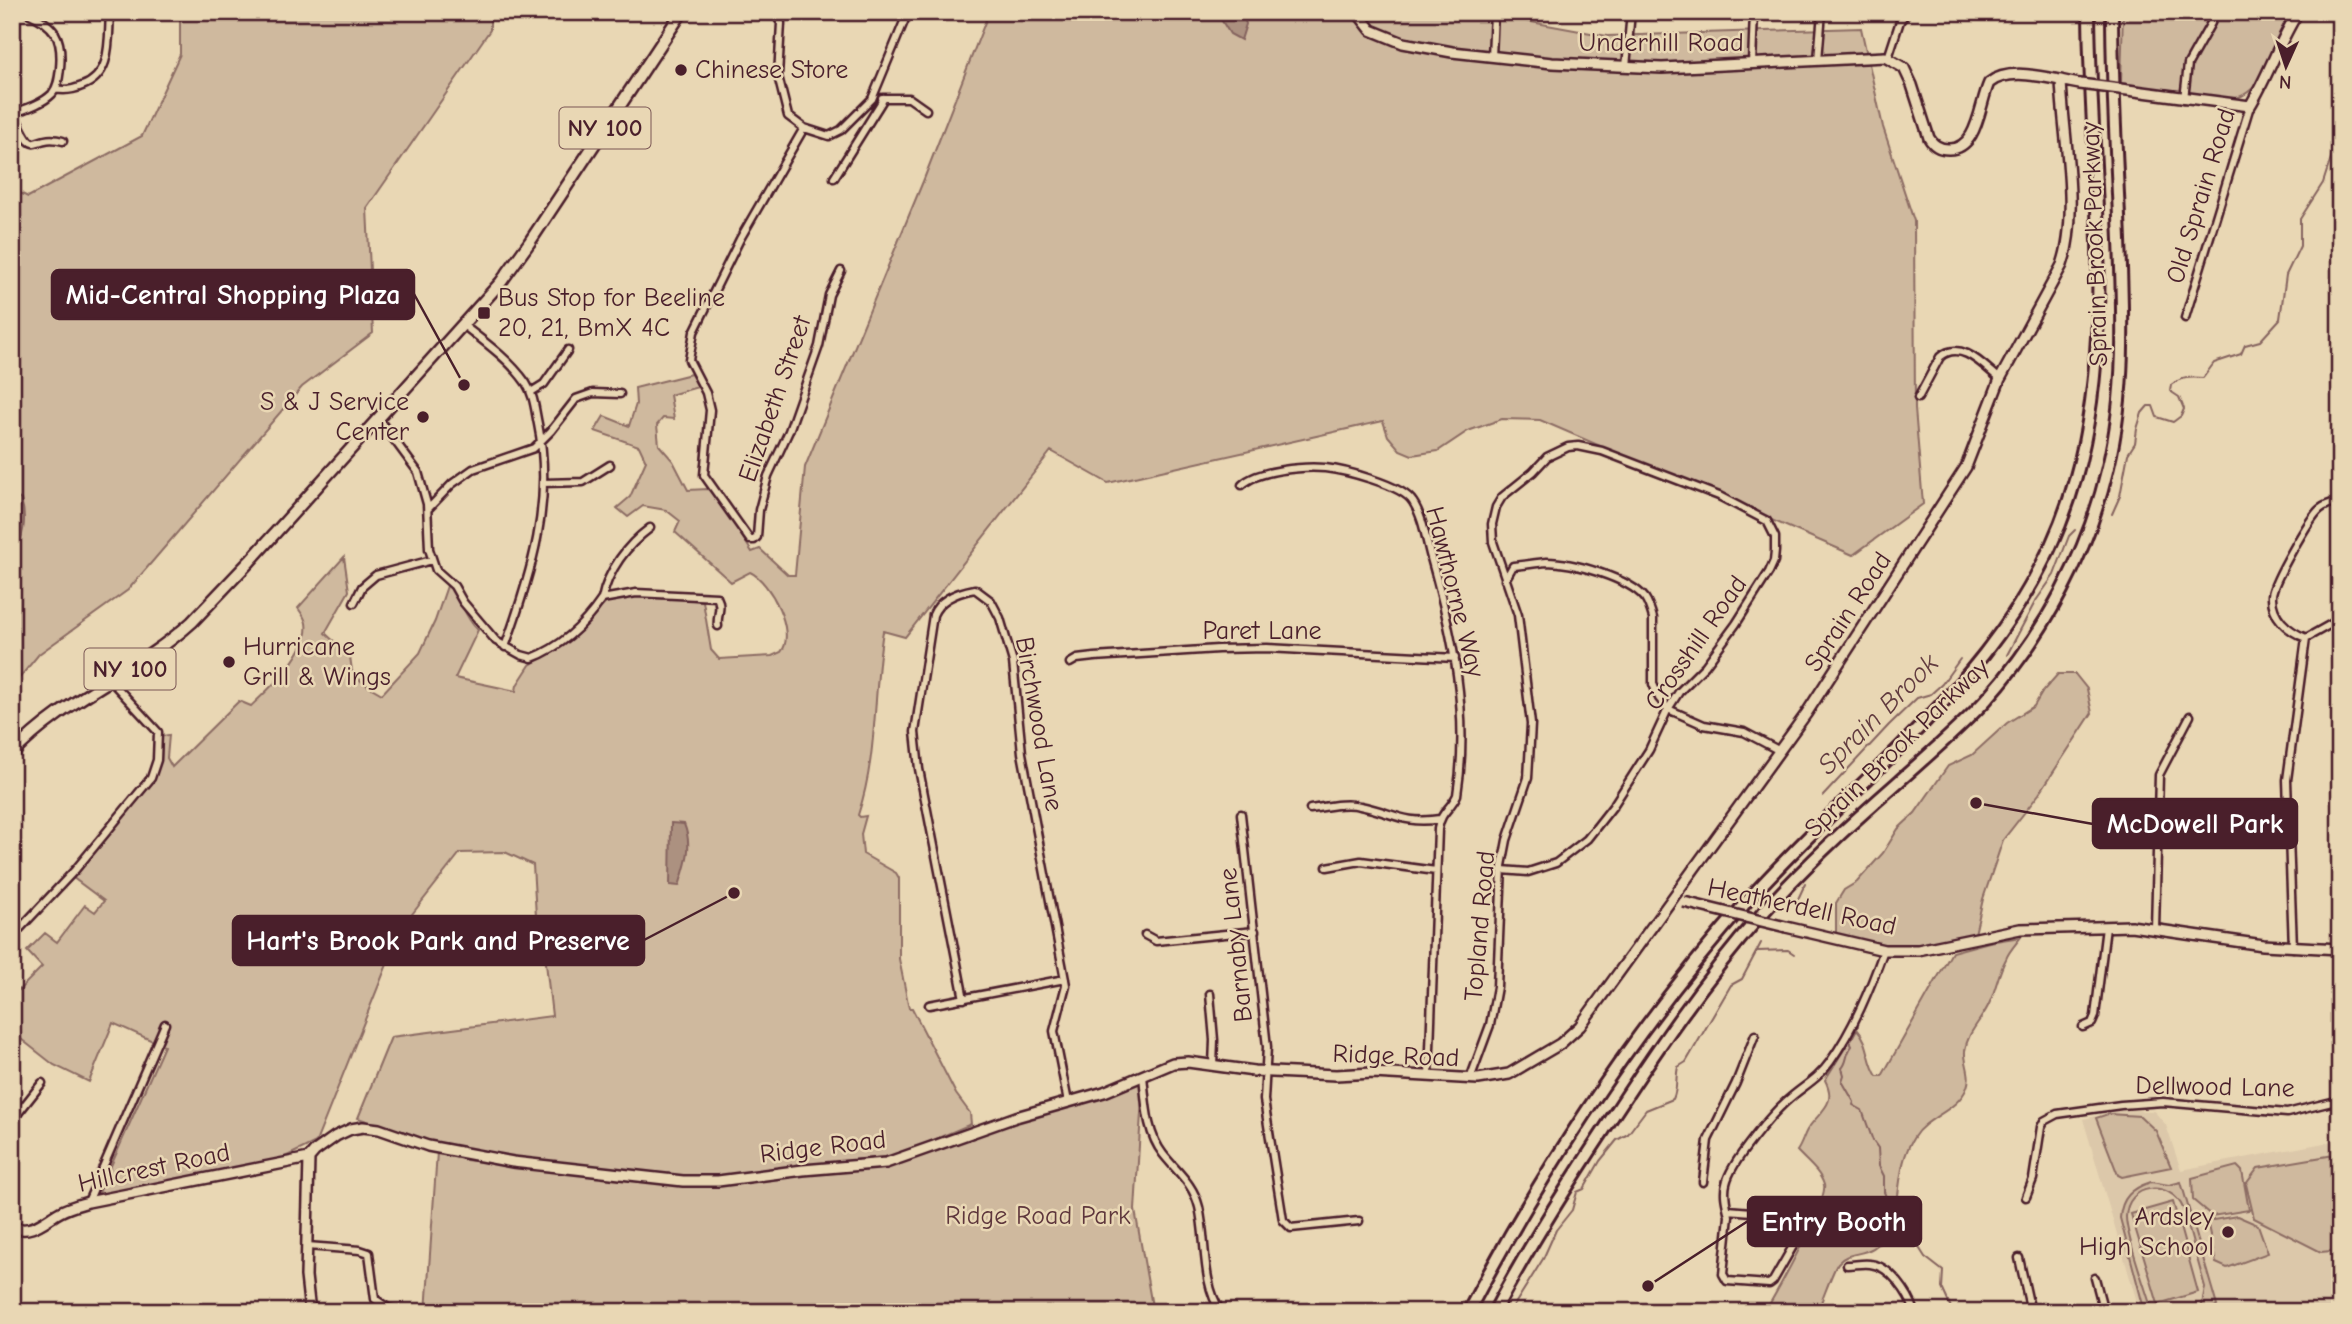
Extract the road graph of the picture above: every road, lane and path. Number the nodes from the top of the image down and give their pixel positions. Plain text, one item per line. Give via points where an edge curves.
1 (26, 12) edge
2 (110, 12) edge
3 (682, 12) edge
4 (774, 12) edge
5 (908, 12) edge
6 (1357, 12) edge
7 (1494, 12) edge
8 (1631, 12) edge
9 (1754, 12) edge
10 (1822, 12) edge
11 (1908, 12) edge
12 (2089, 12) edge
13 (2112, 12) edge
14 (2214, 12) edge
15 (2298, 12) edge
16 (1492, 57) junction
17 (1888, 58) junction
18 (1818, 60) junction
19 (1752, 64) junction
20 (1626, 67) junction
21 (2061, 80) junction
22 (55, 89) junction
23 (873, 97) junction
24 (884, 98) junction
25 (2184, 99) junction
26 (2250, 106) junction
27 (926, 110) dead end
28 (13, 114) edge
29 (804, 128) junction
30 (63, 141) dead end
31 (834, 178) dead end
32 (841, 271) dead end
33 (2185, 318) dead end
34 (463, 325) junction
35 (568, 350) dead end
36 (2000, 379) junction
37 (531, 392) junction
38 (620, 394) dead end
39 (1919, 398) dead end
40 (378, 418) junction
41 (542, 441) junction
42 (1616, 456) joint
43 (610, 465) dead end
44 (543, 484) junction
45 (1242, 485) dead end
46 (2340, 501) edge
47 (428, 509) junction
48 (650, 528) dead end
49 (432, 560) junction
50 (1499, 562) junction
51 (1513, 566) junction
52 (1505, 580) junction
53 (602, 599) junction
54 (354, 603) dead end
55 (2340, 620) edge
56 (718, 626) dead end
57 (2306, 638) junction
58 (505, 647) junction
59 (1455, 658) junction
60 (1070, 663) dead end
61 (111, 681) junction
62 (1668, 709) junction
63 (2190, 716) dead end
64 (1780, 751) junction
65 (12, 754) edge
66 (1310, 809) dead end
67 (1241, 814) dead end
68 (1440, 819) junction
69 (1327, 867) dead end
70 (1502, 870) junction
71 (1436, 871) junction
72 (1671, 898) junction
73 (2106, 927) junction
74 (2155, 929) junction
75 (1255, 931) junction
76 (1145, 935) dead end
77 (12, 937) edge
78 (2293, 948) junction
79 (2340, 948) edge
80 (1884, 950) junction
81 (1065, 979) junction
82 (1210, 994) dead end
83 (964, 999) junction
84 (929, 1005) dead end
85 (165, 1024) dead end
86 (2083, 1027) dead end
87 (1755, 1034) dead end
88 (1213, 1066) junction
89 (1265, 1072) junction
90 (1143, 1076) junction
91 (1429, 1077) junction
92 (1494, 1078) joint
93 (1470, 1079) junction
94 (42, 1083) dead end
95 (2340, 1100) edge
96 (1068, 1102) junction
97 (12, 1121) edge
98 (309, 1158) junction
99 (1703, 1182) dead end
100 (2025, 1197) dead end
101 (88, 1202) junction
102 (1727, 1207) junction
103 (1359, 1221) dead end
104 (12, 1226) edge
105 (307, 1246) junction
106 (2019, 1258) dead end
107 (1847, 1265) dead end
108 (2095, 1278) dead end
109 (395, 1310) dead end
110 (310, 1312) edge
111 (1221, 1312) edge
112 (1468, 1312) edge
113 (1494, 1312) edge
114 (1915, 1312) edge
115 (2031, 1312) edge
116 (2104, 1312) edge

1 - 22 street via 46,23 59,40
2 - 22 street via 107,58 99,75 78,88
3 - 34 main road, NY 100 via 520,257
4 - 29 street via 781,23 778,76 786,112
5 - 23 street
6 - 16 street, Underhill Road via 1371,30 1403,43
7 - 16 street
8 - 20 street
9 - 19 street
10 - 18 street
11 - 17 street via 1900,21
12 - 112 highway, Sprain Brook Parkway via 2097,262 2095,366 2081,459 2046,556 2016,611 1967,677 1791,853 1677,986 1570,1139
13 - 113 highway, Sprain Brook Parkway via 2121,383 2104,485 2066,582 2023,653 1984,701 1816,856 1732,948 1612,1118
14 - 25 street via 2188,64
15 - 26 street, Old Sprain Road
16 - 20 street, Underhill Road
17 - 18 street, Underhill Road
17 - 21 street via 1904,68 1929,138 1943,149 1967,143 1993,80 2021,75
18 - 19 street, Underhill Road
19 - 20 street, Underhill Road
21 - 25 street, bridge
21 - 36 street, Sprain Road via 2070,204 2067,251
22 - 28 street via 46,99
23 - 24 street
23 - 29 street via 836,135
24 - 27 street via 909,98
24 - 31 street
25 - 26 street
26 - 33 street, Old Sprain Road
28 - 30 street via 31,144
29 - 32 street, Elizabeth Street via 734,250 696,327 688,355 709,404 704,475 752,541 757,537 768,476 789,431 819,346 829,295
34 - 37 street via 506,360
34 - 40 main road, NY 100
35 - 37 street via 544,384
36 - 39 street via 1966,352 1956,350 1940,357
36 - 64 street, Sprain Road via 1966,467
37 - 41 street
38 - 41 street via 593,393 576,399
40 - 47 street via 418,472
40 - 61 main road, NY 100 via 203,611 170,641
41 - 44 street
41 - 47 street via 530,450 473,469
42 - 50 street, Topland Road via 1568,446 1547,457 1515,485 1493,516
42 - 62 street, Crosshill Road via 1742,506 1767,521 1774,537 1774,561 1756,593
43 - 44 street via 583,481
44 - 58 street via 537,547
45 - 59 street, Hawthorne Way via 1262,474 1316,467 1356,474 1406,495 1421,524
46 - 57 street via 2317,511 2273,590 2273,606 2281,623
47 - 49 street
48 - 53 street via 614,566
49 - 54 street via 376,575 362,587
49 - 58 street
50 - 51 street
50 - 52 street, Topland Road
51 - 52 street
51 - 62 street via 1568,564 1634,588 1644,597 1653,618 1653,684
52 - 70 street, Topland Road via 1517,615 1531,726 1528,778
53 - 56 street via 636,593 717,597 721,608
53 - 58 street via 590,616 542,653 532,657
55 - 57 street
57 - 78 street via 2287,780
59 - 60 street, Paret Lane via 1218,649 1094,657
59 - 68 street, Hawthorne Way via 1462,719 1460,779 1454,803
61 - 65 main road, NY 100 via 50,719
61 - 77 street via 158,732 151,778
62 - 64 street via 1704,724 1744,732
62 - 70 street, Crosshill Road via 1636,771 1587,839 1543,869
63 - 74 street via 2159,775
64 - 72 street, Sprain Road
66 - 68 street via 1357,805 1408,821
67 - 75 street, Barnaby Lane
68 - 71 street, Hawthorne Way
69 - 71 street via 1361,861
70 - 93 street, Topland Road via 1497,987 1490,1025
71 - 91 street, Hawthorne Way
72 - 80 street, Heatherdell Road, bridge
72 - 92 street, Sprain Road via 1580,1026 1532,1062
73 - 74 street, Heatherdell Road
73 - 80 street, Heatherdell Road via 2020,929 1918,950
73 - 86 street via 2095,1016
74 - 78 street, Heatherdell Road
75 - 76 street via 1156,941
75 - 89 street, Barnaby Lane via 1267,1047
78 - 79 street, Heatherdell Road
80 - 102 street via 1869,993 1832,1060 1755,1137 1726,1181
81 - 83 street
81 - 83 street, Birchwood Lane via 1023,753 1010,647 991,601 975,590 959,592 936,607 933,615 915,732
81 - 96 street, Birchwood Lane via 1054,1031
82 - 88 street
83 - 84 street
85 - 101 street
87 - 99 street via 1708,1140
88 - 89 street, Ridge Road
88 - 90 street, Ridge Road via 1173,1063
89 - 91 street, Ridge Road
89 - 103 street, Barnaby Lane via 1264,1100 1286,1224 1306,1228
90 - 96 street, Ridge Road
90 - 111 street via 1151,1130 1162,1153 1188,1182 1198,1205 1212,1295
91 - 93 street, Ridge Road
92 - 93 street, Ridge Road
94 - 97 street
95 - 100 street, Dellwood Lane via 2287,1113 2163,1102 2057,1114 2040,1127 2033,1179
96 - 98 street, Ridge Road via 876,1165 718,1181 513,1162 428,1146 363,1127 344,1132
98 - 101 street, Hillcrest Road
98 - 105 street
101 - 104 street, Hillcrest Road via 67,1208 33,1228
102 - 102 street via 1723,1274 1727,1281 1769,1284 1804,1220
105 - 109 street via 369,1253 375,1299
105 - 110 street
106 - 115 street
107 - 114 street via 1870,1264 1884,1270 1908,1295
108 - 116 street

